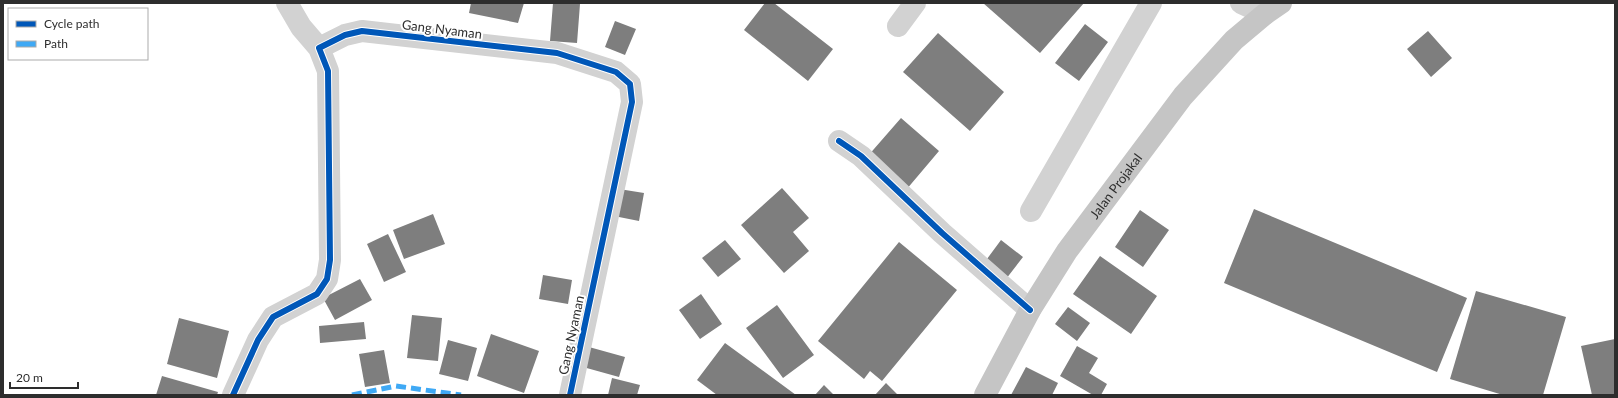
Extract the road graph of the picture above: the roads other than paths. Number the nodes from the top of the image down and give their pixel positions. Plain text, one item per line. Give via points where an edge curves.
1 (287, 3) edge
2 (915, 3) edge
3 (1151, 3) edge
4 (1241, 3) edge
5 (1273, 8) edge
6 (898, 26) dead end
7 (319, 48) junction
8 (839, 141) dead end
9 (1031, 211) dead end
10 (1030, 310) junction
11 (233, 395) edge
12 (570, 395) edge
13 (985, 395) edge

1 - 7 street
2 - 6 street
3 - 9 street
4 - 5 street
5 - 10 main road, Jalan Projakal via 1234,40 1183,96 1067,251
7 - 11 street via 328,71 330,260 327,279 318,294 273,317 258,340
7 - 12 street, Gang Nyaman via 345,35 362,31 393,34 557,53 616,72 630,84 632,102
8 - 10 street via 861,156 942,233
10 - 13 main road, Jalan Projakal

